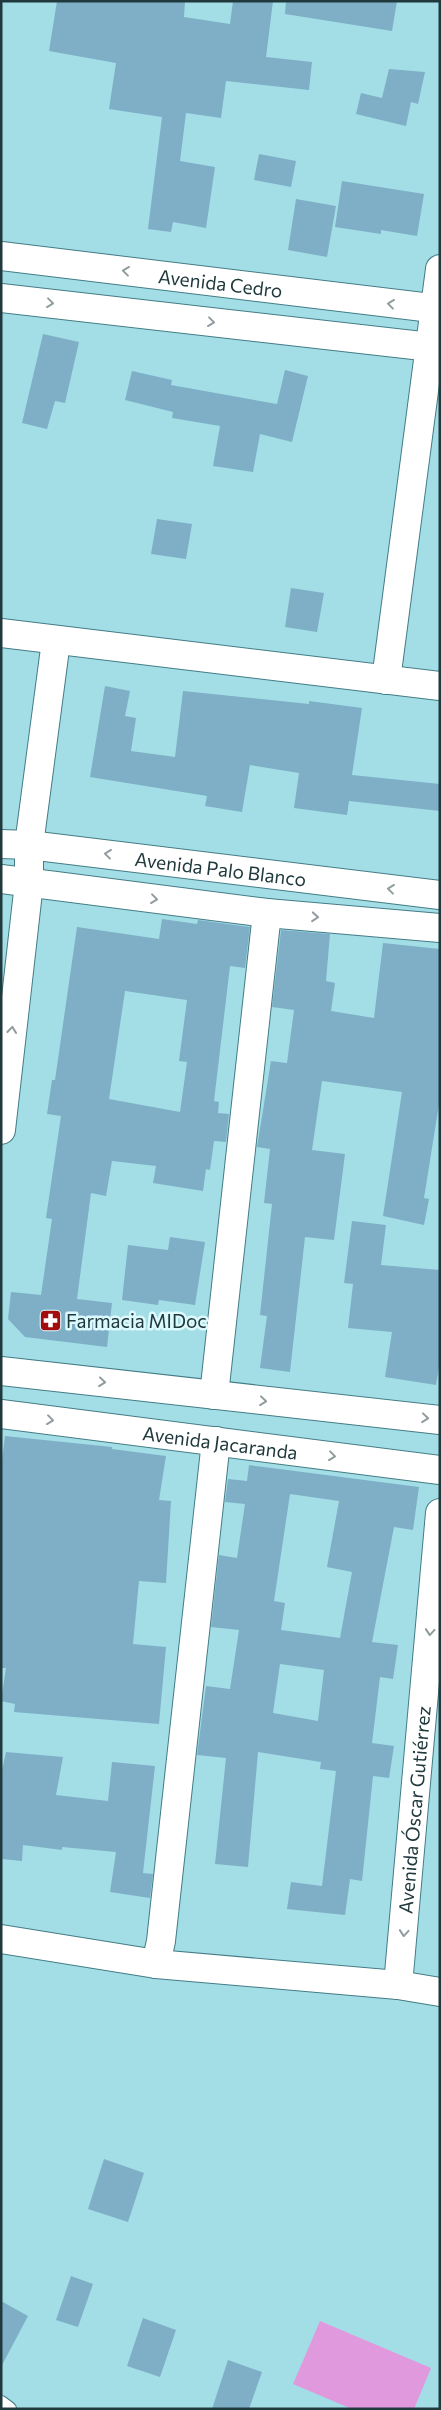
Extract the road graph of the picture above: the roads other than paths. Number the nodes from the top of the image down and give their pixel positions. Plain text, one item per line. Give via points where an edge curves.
1 (1, 256) edge
2 (440, 269) edge
3 (1, 298) edge
4 (437, 309) edge
5 (434, 348) edge
6 (1, 633) edge
7 (56, 641) junction
8 (386, 680) junction
9 (440, 686) edge
10 (1, 844) edge
11 (29, 845) junction
12 (1, 879) edge
13 (29, 883) junction
14 (440, 895) edge
15 (267, 913) junction
16 (440, 928) edge
17 (1, 1130) edge
18 (1, 1371) edge
19 (214, 1395) junction
20 (1, 1414) edge
21 (440, 1420) edge
22 (216, 1441) junction
23 (440, 1470) edge
24 (440, 1514) edge
25 (1, 1938) edge
26 (156, 1964) junction
27 (398, 1985) junction
28 (440, 1992) edge
29 (1, 2403) edge
30 (9, 2409) edge

4 -> 1 street, Avenida Cedro
2 - 4 street
3 -> 5 street, Avenida Cedro
4 - 5 street
5 - 8 street
6 - 7 street
7 - 8 street
7 - 11 street
8 - 9 street
10 - 11 street, Avenida Palo Blanco
11 - 13 street
14 -> 11 street, Avenida Palo Blanco
12 - 13 street, Avenida Palo Blanco
13 -> 15 street, Avenida Palo Blanco
17 -> 13 street
15 -> 16 street, Avenida Palo Blanco
15 - 19 street
18 -> 19 street
19 -> 21 street
20 -> 22 street, Avenida Jacaranda
22 -> 23 street, Avenida Jacaranda
22 - 26 street
24 -> 27 street, Avenida Óscar Gutiérrez
25 - 26 street
26 - 27 street
27 - 28 street
29 - 30 lane

